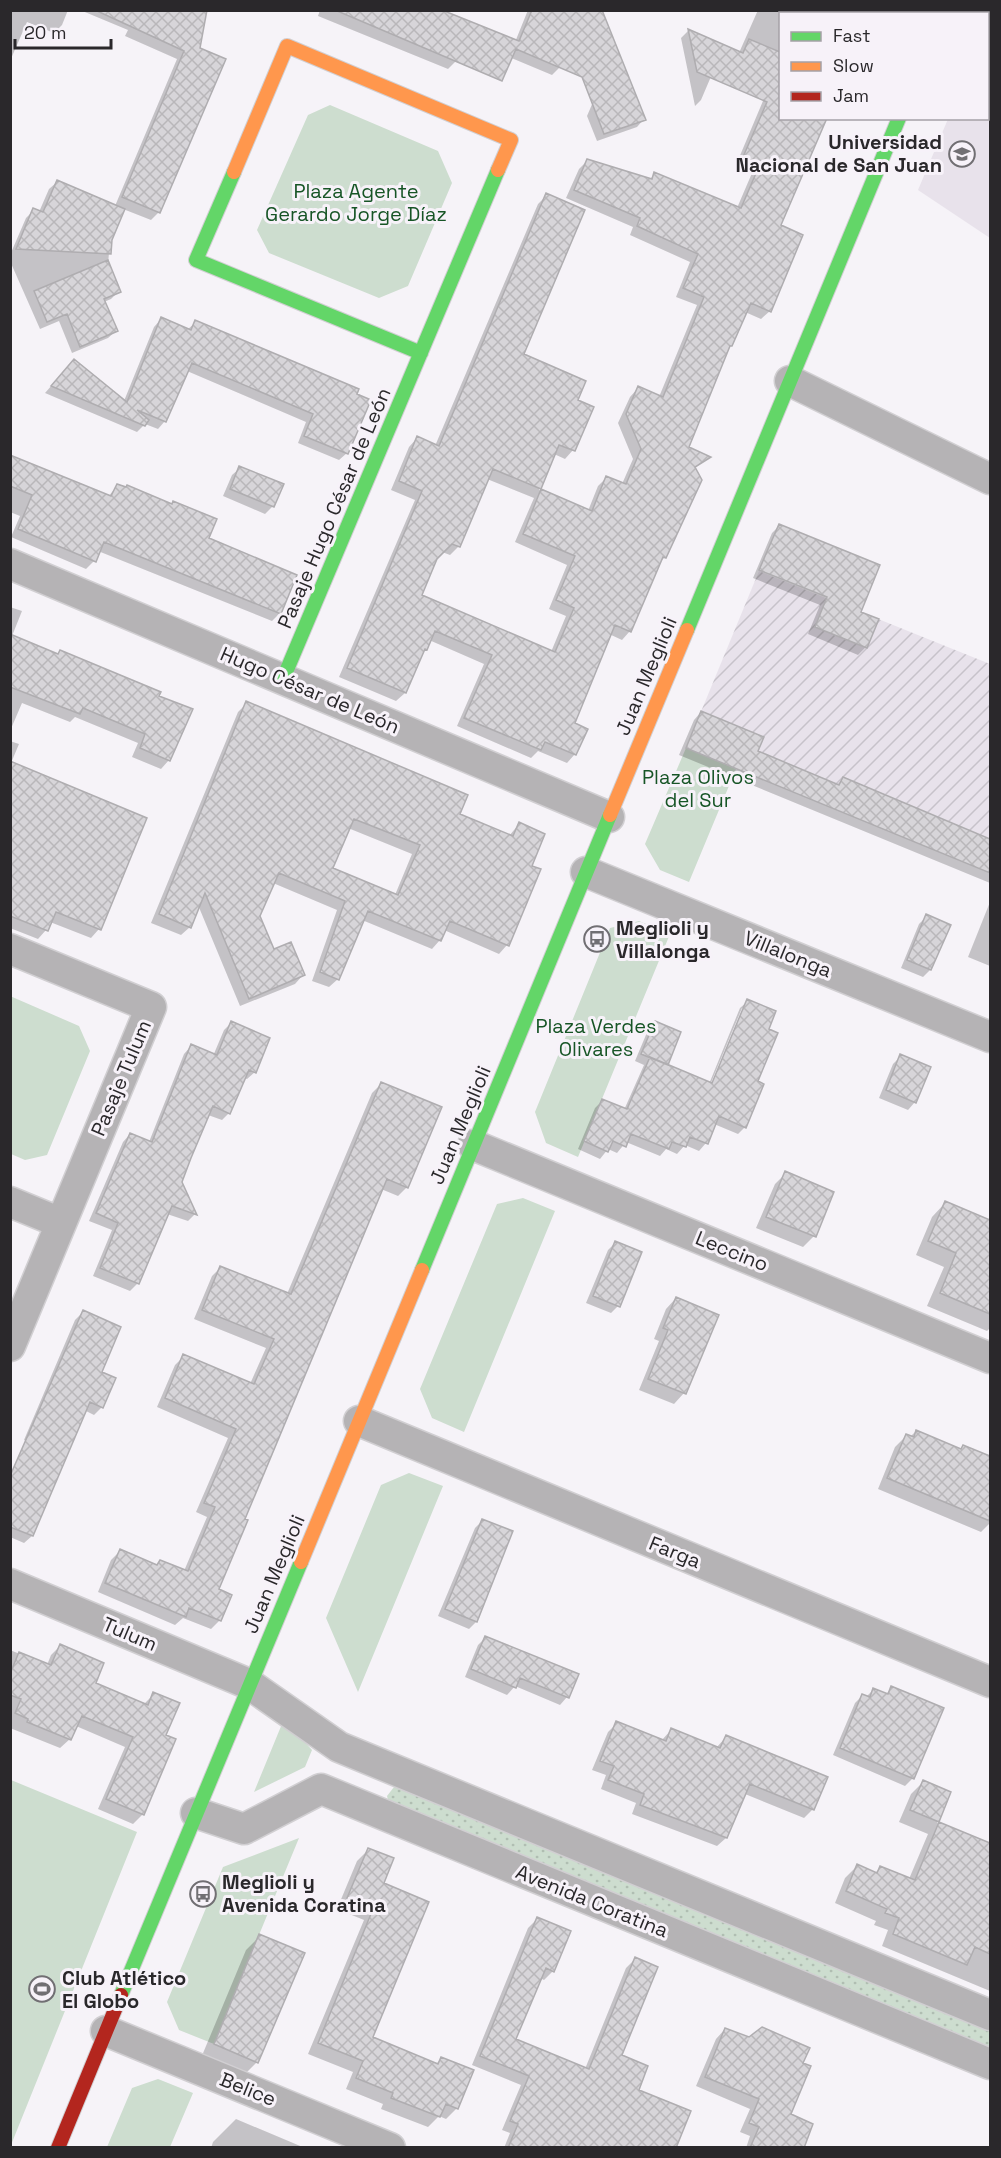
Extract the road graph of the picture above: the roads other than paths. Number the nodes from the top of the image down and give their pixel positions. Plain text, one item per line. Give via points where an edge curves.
1 (898, 120) edge
2 (421, 353) junction
3 (790, 381) junction
4 (990, 480) edge
5 (10, 564) edge
6 (283, 679) junction
7 (609, 817) junction
8 (586, 872) junction
9 (10, 949) edge
10 (990, 1037) edge
11 (473, 1144) junction
12 (10, 1202) edge
13 (61, 1223) junction
14 (10, 1346) edge
15 (990, 1358) edge
16 (359, 1421) junction
17 (10, 1584) edge
18 (990, 1682) edge
19 (249, 1684) junction
20 (339, 1747) junction
21 (321, 1789) junction
22 (196, 1813) junction
23 (990, 2014) edge
24 (106, 2031) junction
25 (990, 2064) edge
26 (58, 2148) edge
27 (390, 2148) edge

1 - 3 main road, Juan Meglioli
2 - 2 main road, Pasaje Hugo César de León via 511,140 287,45 196,260
2 - 6 main road, Pasaje Hugo César de León
3 - 4 street
3 - 7 main road, Juan Meglioli
5 - 6 street, Hugo César de León
6 - 7 street, Hugo César de León
7 - 8 main road, Juan Meglioli
8 - 10 street, Villalonga
8 - 11 main road, Juan Meglioli
9 - 13 street, Pasaje Tulum via 151,1007
11 - 15 street, Leccino
11 - 16 main road, Juan Meglioli
12 - 13 street
13 - 14 street, Pasaje Tulum
16 - 18 street, Farga
16 - 19 main road, Juan Meglioli
17 - 19 street, Tulum
19 - 20 street
19 - 22 main road, Juan Meglioli
20 - 21 street
20 - 23 street
21 - 22 street via 244,1829
21 - 25 street, Avenida Coratina
22 - 24 main road, Juan Meglioli
24 - 26 main road, Juan Meglioli
24 - 27 street, Belice

